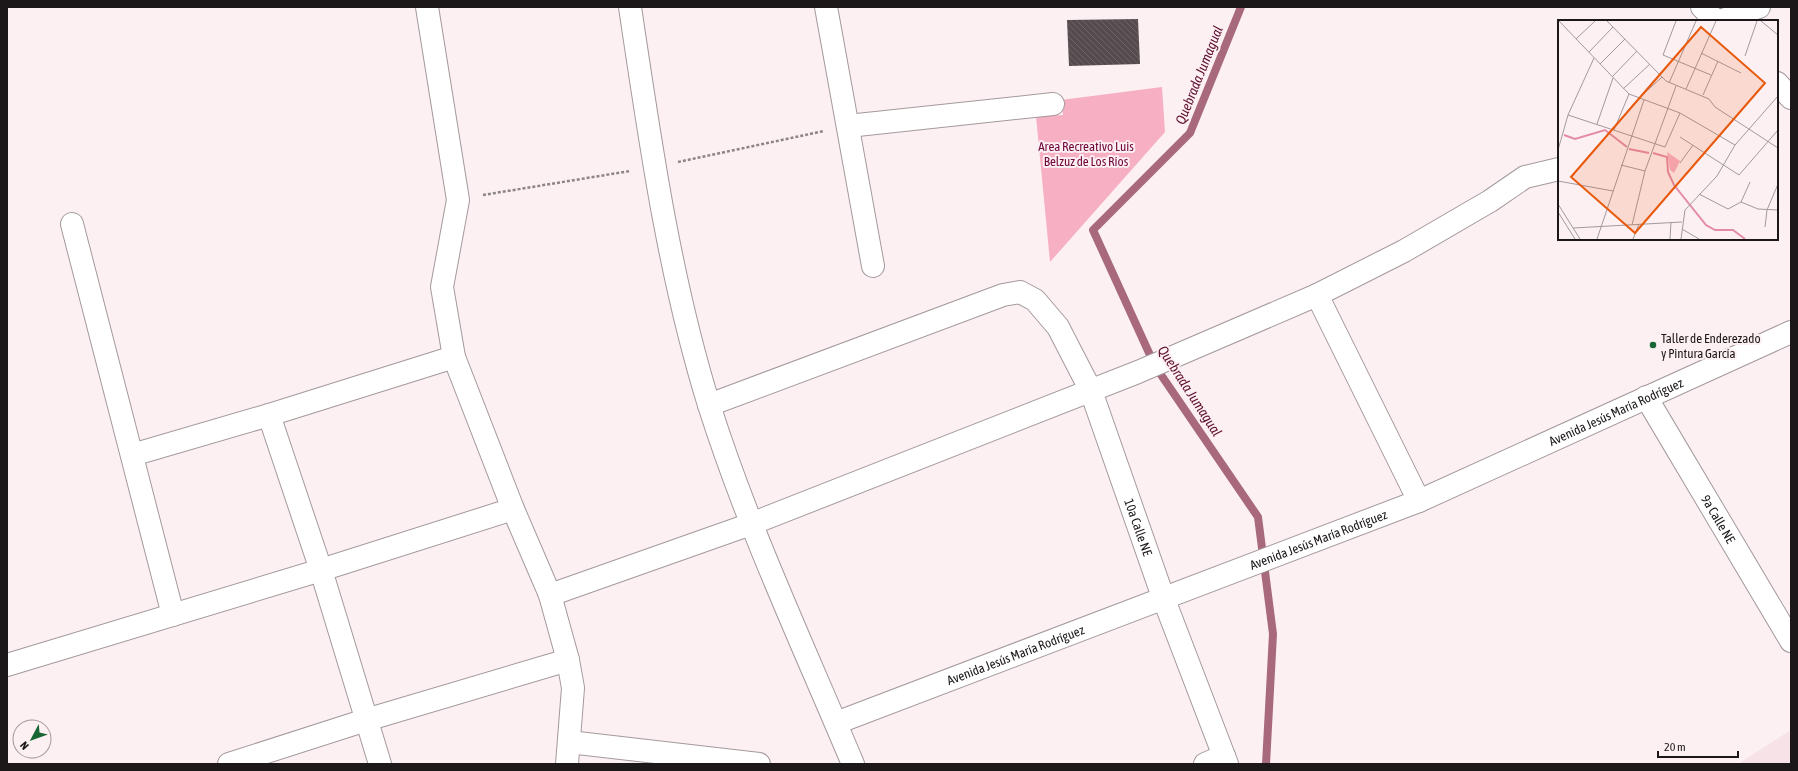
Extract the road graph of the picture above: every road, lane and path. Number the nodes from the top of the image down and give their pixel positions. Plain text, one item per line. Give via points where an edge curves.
1 (427, 7) edge
2 (630, 7) edge
3 (826, 7) edge
4 (1702, 7) edge
5 (1759, 7) edge
6 (1715, 20) edge
7 (1723, 20) edge
8 (1778, 85) edge
9 (1791, 98) edge
10 (1053, 104) dead end
11 (848, 126) junction
12 (1558, 168) edge
13 (72, 224) dead end
14 (873, 266) dead end
15 (1317, 295) junction
16 (1791, 332) edge
17 (454, 357) junction
18 (1091, 391) junction
19 (1646, 397) junction
20 (709, 405) junction
21 (269, 415) junction
22 (132, 455) junction
23 (1419, 500) junction
24 (513, 509) junction
25 (751, 524) junction
26 (321, 570) junction
27 (550, 595) junction
28 (1163, 597) junction
29 (172, 615) junction
30 (1791, 642) edge
31 (568, 660) junction
32 (7, 665) edge
33 (366, 720) junction
34 (836, 723) junction
35 (569, 742) junction
36 (1219, 761) edge
37 (229, 764) edge
38 (380, 764) edge
39 (567, 764) edge
40 (759, 764) edge
41 (853, 764) edge

1 - 17 street via 458,200 442,287
2 - 20 street via 654,167 674,273
3 - 11 street
4 - 6 street
5 - 7 street
8 - 9 street
10 - 11 street
11 - 14 street
12 - 15 street via 1525,177 1490,201 1404,251
13 - 22 street
15 - 18 street
15 - 23 street
16 - 19 street, Avenida Jesús María Rodríguez
17 - 21 street
17 - 24 street
18 - 20 street, 10a Calle NE via 1058,327 1035,300 1020,292 1003,295
18 - 25 street
18 - 28 street, 10a Calle NE
19 - 23 street, Avenida Jesús María Rodríguez
19 - 30 street, 9a Calle NE
20 - 25 street
21 - 22 street
21 - 26 street
22 - 29 street
23 - 28 street, Avenida Jesús María Rodríguez
24 - 26 street
24 - 27 street
25 - 27 street
25 - 34 street
26 - 29 street
26 - 33 street
27 - 31 street
28 - 34 street, Avenida Jesús María Rodríguez
28 - 36 street, 10a Calle NE
29 - 32 street
31 - 33 street
31 - 35 street via 573,688
33 - 37 street
33 - 38 street
34 - 41 street
35 - 39 street
35 - 40 street

